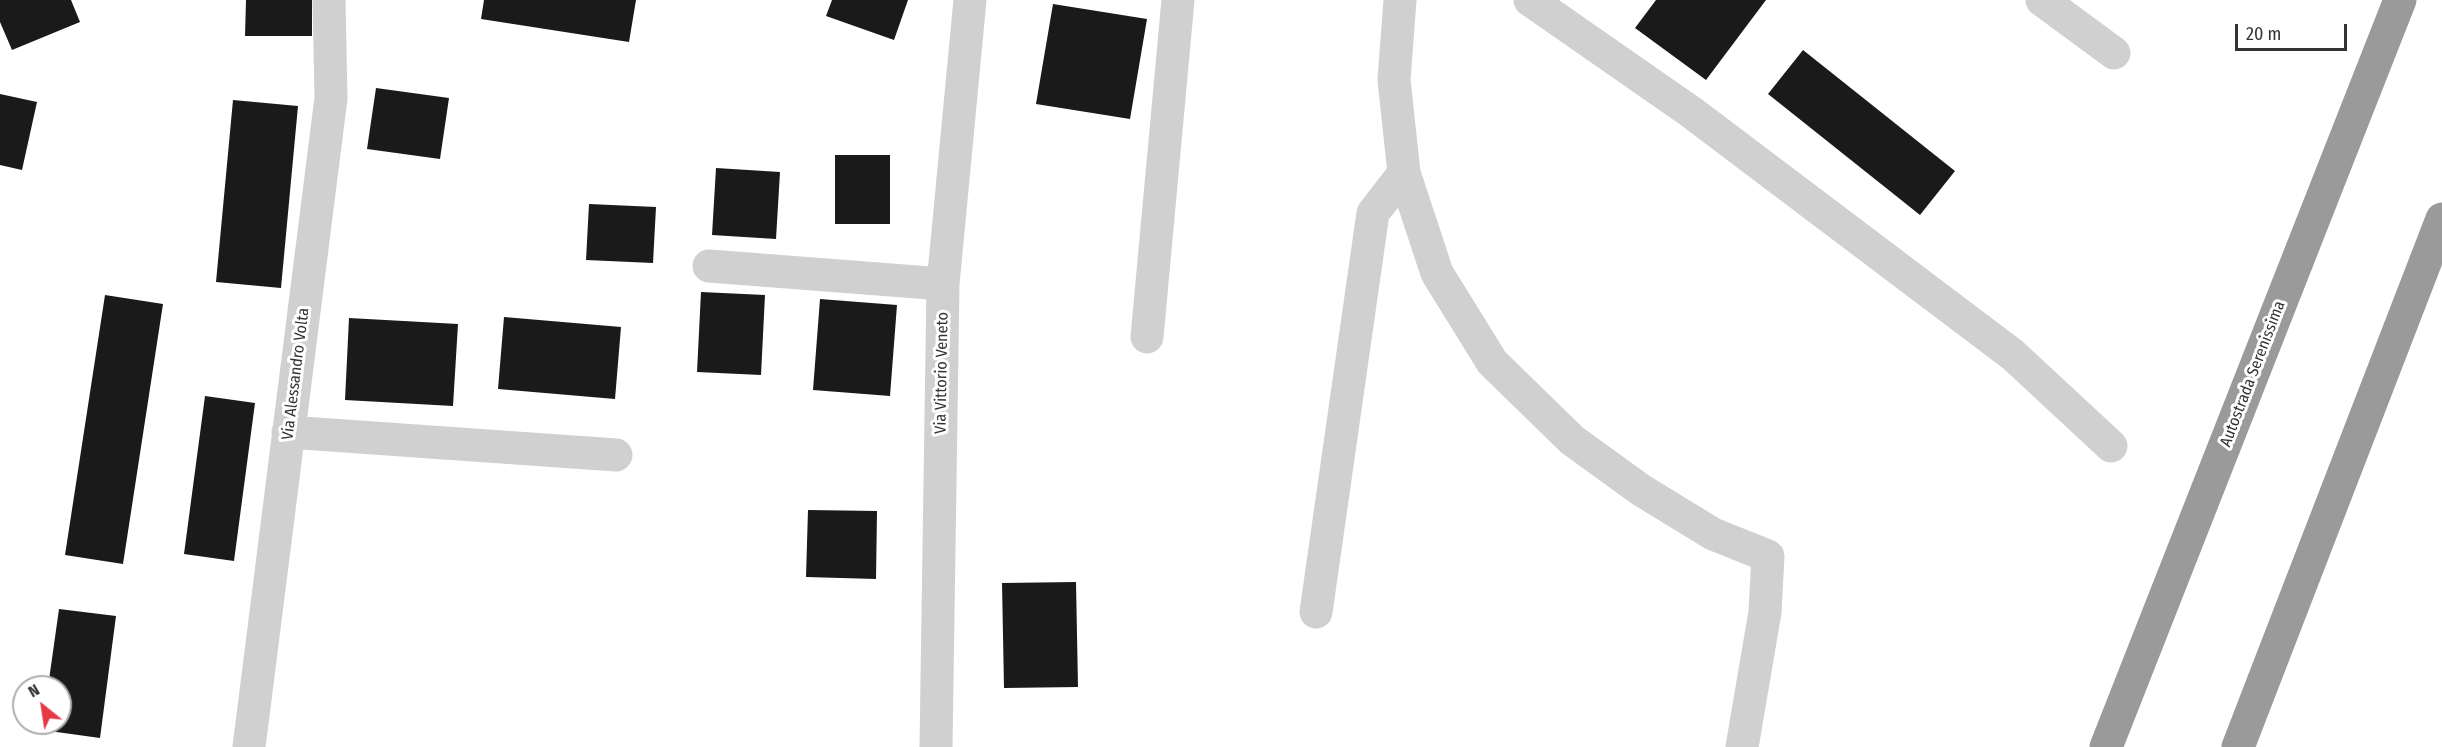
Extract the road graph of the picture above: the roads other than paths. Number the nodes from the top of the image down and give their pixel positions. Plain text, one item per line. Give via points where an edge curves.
1 (329, 0) edge
2 (970, 0) edge
3 (1179, 0) edge
4 (1400, 0) edge
5 (1530, 0) edge
6 (2042, 0) edge
7 (2400, 0) edge
8 (2114, 53) dead end
9 (1404, 173) junction
10 (2442, 219) edge
11 (709, 266) dead end
12 (943, 284) junction
13 (1147, 337) dead end
14 (288, 432) junction
15 (2111, 446) dead end
16 (616, 455) dead end
17 (1316, 612) dead end
18 (249, 747) edge
19 (936, 747) edge
20 (1742, 747) edge
21 (2106, 747) edge
22 (2238, 747) edge

1 - 14 street, Via Alessandro Volta via 331,98
2 - 12 street, Via Vittorio Veneto
3 - 13 street
4 - 9 street via 1394,80
5 - 15 street via 1690,112 2013,355
6 - 8 street
7 - 21 highway, Autostrada Serenissima
9 - 17 street via 1373,213
9 - 20 street via 1437,273 1492,362 1572,440 1641,490 1713,534 1768,556 1765,612
10 - 22 highway
11 - 12 street
12 - 19 street, Via Vittorio Veneto
14 - 16 street
14 - 18 street, Via Alessandro Volta

